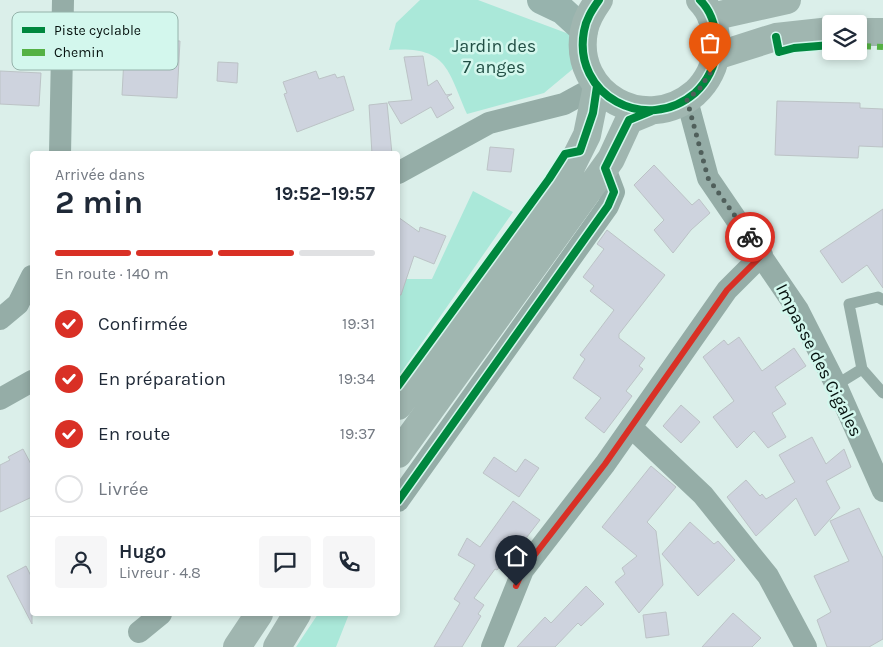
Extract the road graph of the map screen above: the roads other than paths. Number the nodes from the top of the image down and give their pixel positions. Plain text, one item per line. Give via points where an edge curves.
1 (541, 0) edge
2 (599, 0) edge
3 (786, 0) edge
4 (706, 8) edge
5 (584, 30) junction
6 (867, 32) edge
7 (883, 32) edge
8 (822, 33) edge
9 (716, 56) junction
10 (62, 70) edge
11 (597, 86) junction
12 (687, 100) junction
13 (651, 111) junction
14 (60, 151) edge
15 (605, 168) junction
16 (400, 172) edge
17 (762, 255) junction
18 (30, 283) edge
19 (883, 300) edge
20 (0, 319) edge
21 (862, 369) junction
22 (30, 382) edge
23 (836, 385) junction
24 (883, 393) edge
25 (0, 399) edge
26 (400, 403) edge
27 (631, 427) junction
28 (400, 451) edge
29 (883, 491) edge
30 (400, 498) edge
31 (159, 616) edge
32 (257, 616) edge
33 (296, 616) edge
34 (139, 632) dead end
35 (237, 647) edge
36 (277, 647) edge
37 (492, 647) edge
38 (806, 647) edge

1 - 5 main road via 562,10
2 - 5 highway via 589,14
3 - 4 highway
4 - 9 highway via 716,36
5 - 11 highway via 583,50 587,69
6 - 7 highway
8 - 9 highway via 776,37
9 - 12 highway via 710,73
10 - 14 street
11 - 13 highway via 612,100 631,108
11 - 16 street via 564,104 489,123
11 - 26 highway via 587,135 567,174
12 - 13 highway via 670,108
12 - 17 street, Impasse des Cigales via 708,178
13 - 15 highway via 629,120
15 - 28 highway
15 - 30 street via 614,192 608,206
17 - 23 street, Impasse des Cigales via 798,310
17 - 27 street via 727,290
18 - 20 street via 18,304
19 - 21 lane via 878,297 849,304
21 - 23 lane
21 - 24 lane
22 - 25 street
23 - 29 street, Impasse des Cigales
27 - 37 street via 523,570
27 - 38 street via 703,495 768,576
31 - 34 street
32 - 35 highway
33 - 36 highway

